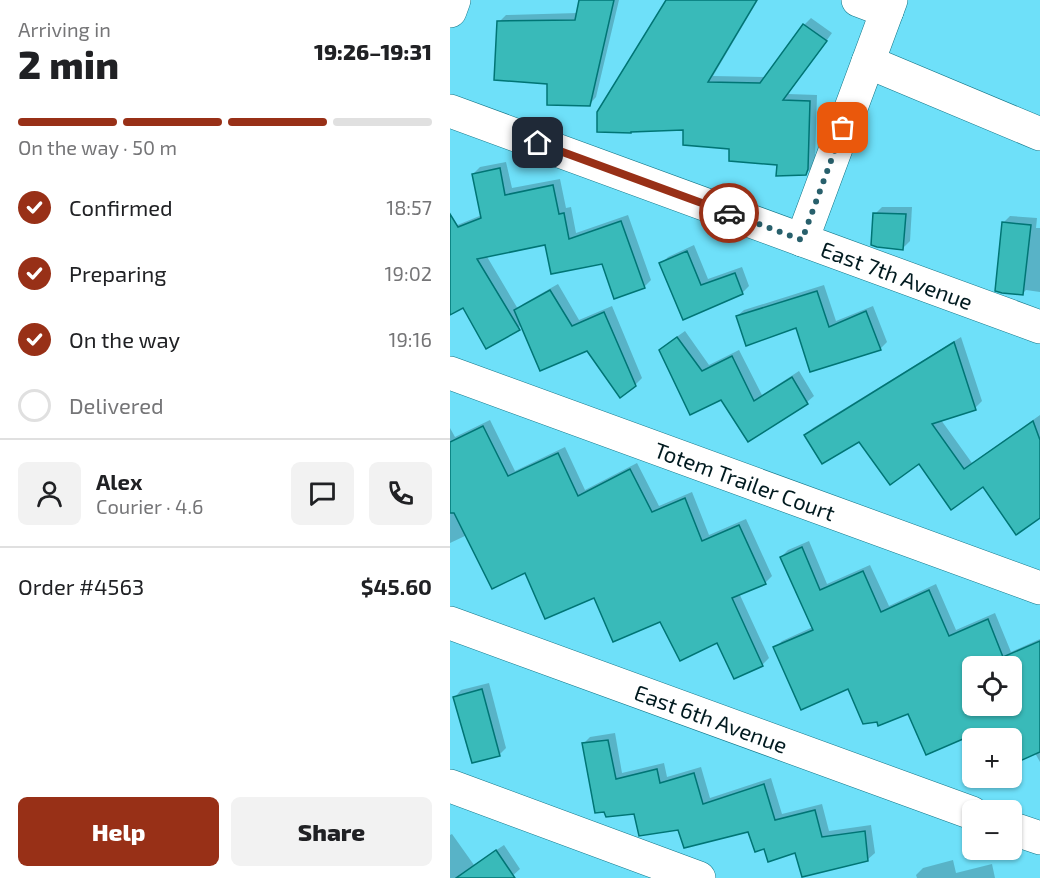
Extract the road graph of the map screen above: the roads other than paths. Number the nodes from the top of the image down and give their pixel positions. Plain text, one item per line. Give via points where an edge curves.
1 (454, 0) edge
2 (879, 4) edge
3 (450, 11) edge
4 (868, 62) junction
5 (450, 111) edge
6 (1040, 134) edge
7 (802, 240) junction
8 (1040, 327) edge
9 (450, 373) edge
10 (1040, 588) edge
11 (450, 623) edge
12 (450, 786) edge
13 (962, 809) edge
14 (1022, 832) edge
15 (1040, 838) edge
16 (699, 878) edge

1 - 3 street
2 - 4 street
4 - 6 street
4 - 7 street
5 - 7 street, East 7th Avenue
7 - 8 street, East 7th Avenue
9 - 10 street, Totem Trailer Court
11 - 13 street, East 6th Avenue
12 - 16 street
14 - 15 street

